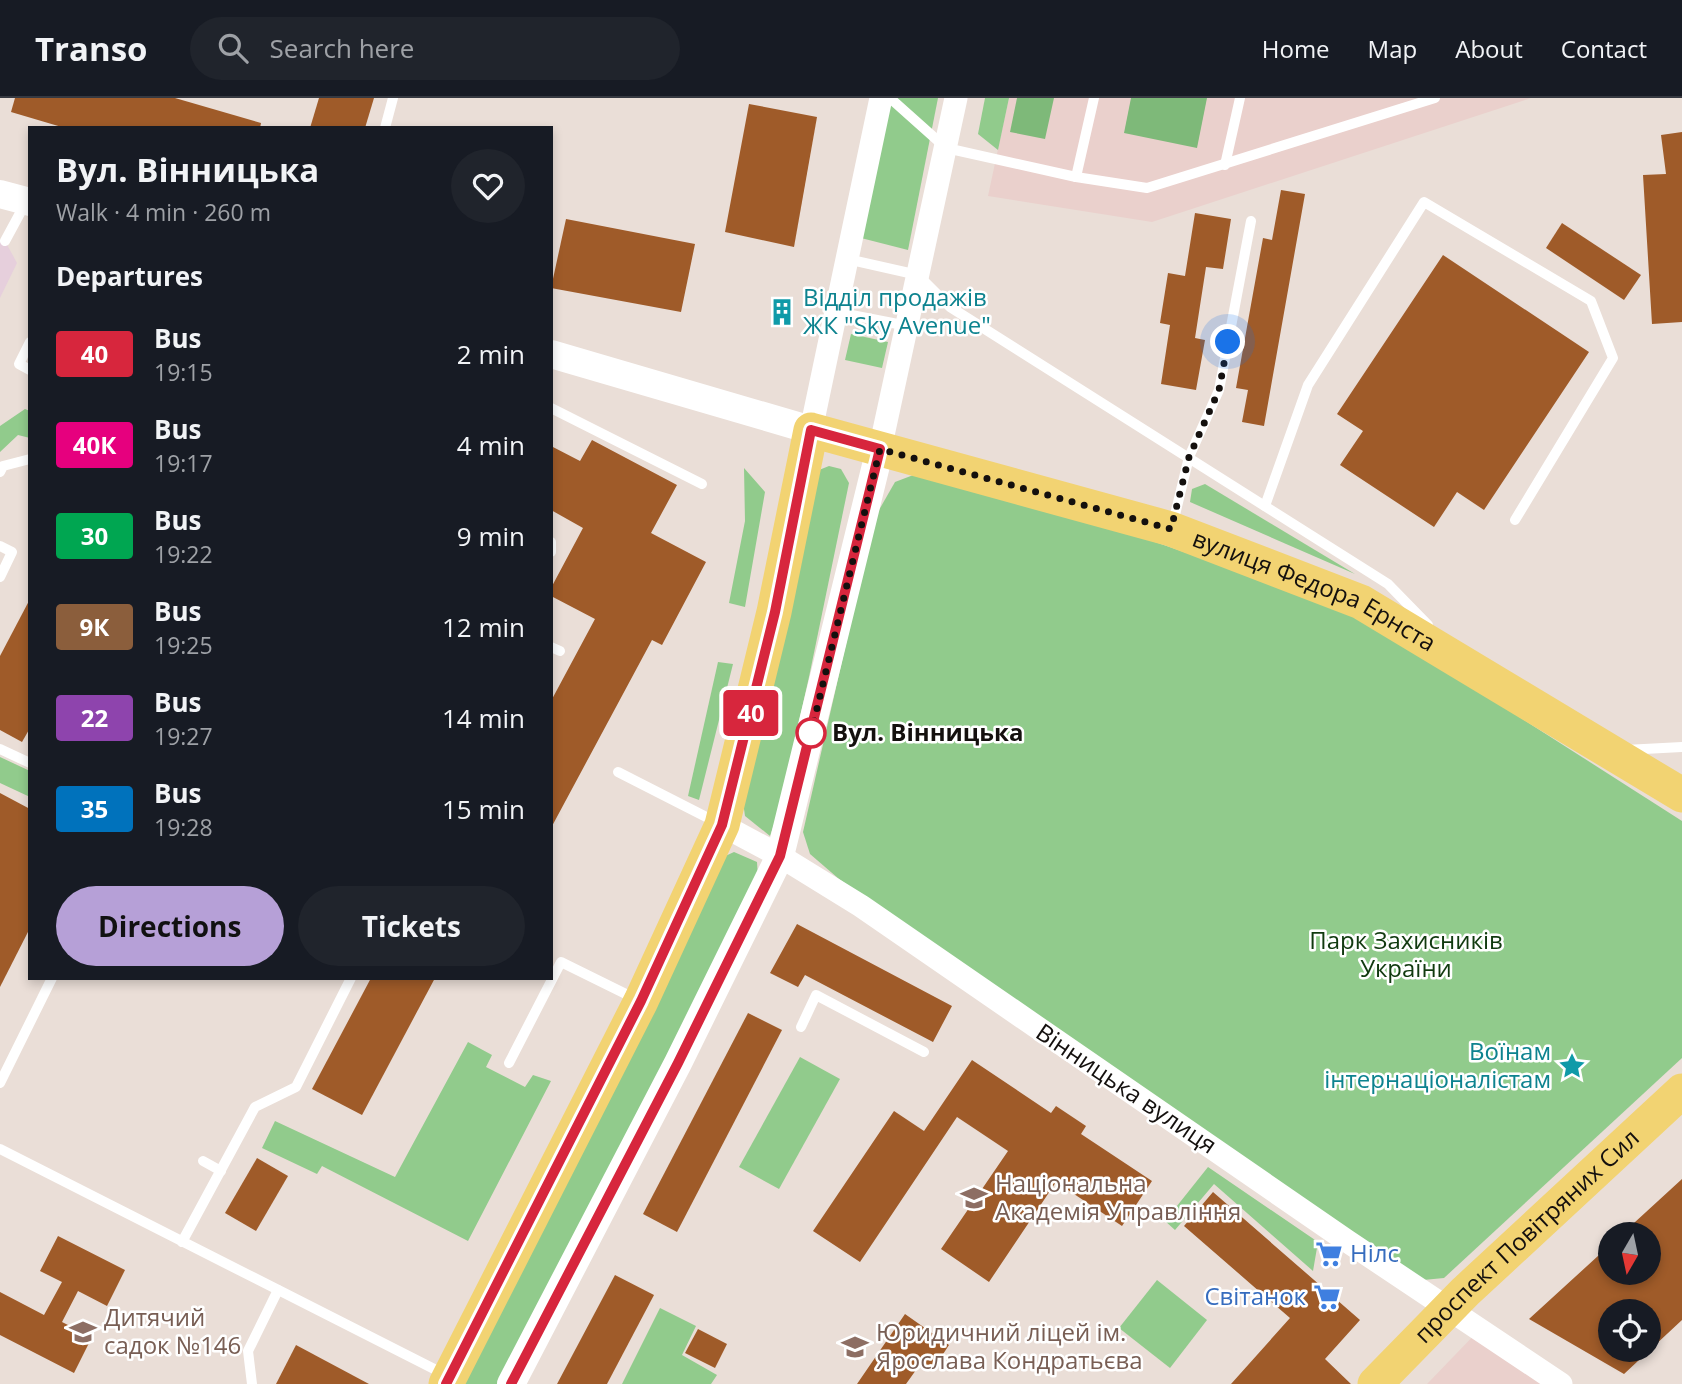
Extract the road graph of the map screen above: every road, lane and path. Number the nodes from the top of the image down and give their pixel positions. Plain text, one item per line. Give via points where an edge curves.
1 (393, 98) edge
2 (881, 98) edge
3 (890, 98) edge
4 (956, 98) edge
5 (1094, 98) edge
6 (1240, 98) edge
7 (1398, 98) edge
8 (1434, 98) edge
9 (1395, 111) junction
10 (386, 126) edge
11 (946, 148) junction
12 (1225, 165) junction
13 (1076, 177) junction
14 (19, 199) edge
15 (1251, 221) dead end
16 (5, 241) dead end
17 (847, 259) junction
18 (918, 275) junction
19 (836, 313) junction
20 (908, 326) junction
21 (28, 346) edge
22 (553, 355) edge
23 (28, 369) edge
24 (553, 409) edge
25 (811, 430) junction
26 (880, 449) junction
27 (1189, 457) junction
28 (28, 460) edge
29 (0, 472) edge
30 (702, 484) dead end
31 (1265, 506) junction
32 (1515, 520) dead end
33 (1171, 529) junction
34 (0, 546) edge
35 (0, 577) edge
36 (1462, 660) junction
37 (1682, 747) edge
38 (0, 749) edge
39 (1612, 751) junction
40 (28, 762) edge
41 (618, 772) dead end
42 (1682, 794) edge
43 (722, 825) junction
44 (780, 856) junction
45 (553, 978) edge
46 (51, 980) edge
47 (350, 980) edge
48 (552, 980) edge
49 (641, 1001) junction
50 (800, 1027) dead end
51 (924, 1052) dead end
52 (509, 1063) dead end
53 (0, 1083) edge
54 (1682, 1091) edge
55 (0, 1149) edge
56 (203, 1161) dead end
57 (221, 1171) junction
58 (182, 1242) junction
59 (278, 1290) junction
60 (1448, 1308) junction
61 (447, 1381) edge
62 (252, 1384) edge
63 (511, 1384) edge
64 (1375, 1384) edge
65 (1561, 1384) edge

1 - 10 lane
2 - 17 street
3 - 11 lane
4 - 11 street
5 - 13 lane
6 - 12 lane
7 - 9 lane
8 - 9 lane
9 - 12 lane
11 - 13 lane
11 - 18 street
12 - 13 lane via 1147,188
14 - 16 lane
15 - 27 lane via 1219,390
17 - 18 lane
17 - 19 street
18 - 20 street
18 - 27 lane via 950,307
19 - 20 lane
19 - 25 street
20 - 26 street
21 - 23 lane via 19,364
22 - 25 street, вулиця Федора Ернста
24 - 30 lane
25 - 26 main road, вулиця Федора Ернста
25 - 43 main road via 775,612
26 - 33 main road, вулиця Федора Ернста
26 - 44 street
27 - 31 lane
27 - 33 lane
28 - 29 lane via 3,466
31 - 32 lane via 1308,386 1424,202 1591,300 1613,358
31 - 36 lane via 1388,584
33 - 36 main road, вулиця Федора Ернста via 1361,602
34 - 35 lane via 12,552
36 - 39 main road, вулиця Федора Ернста
37 - 39 lane
38 - 40 lane
39 - 42 main road, вулиця Федора Ернста
41 - 43 lane
43 - 44 street, Вінницька вулиця
43 - 49 main road
44 - 60 street, Вінницька вулиця via 861,906
44 - 63 street
45 - 49 lane via 561,962
46 - 53 lane
47 - 57 lane via 296,1087 255,1107
48 - 52 lane
49 - 61 main road
50 - 51 lane via 816,995
54 - 60 main road, проспект Повітряних Сил
55 - 58 lane
56 - 57 lane
57 - 58 lane
58 - 59 lane
59 - 61 lane
59 - 62 lane via 248,1351
60 - 64 main road, проспект Повітряних Сил
60 - 65 street, Вінницька вулиця

